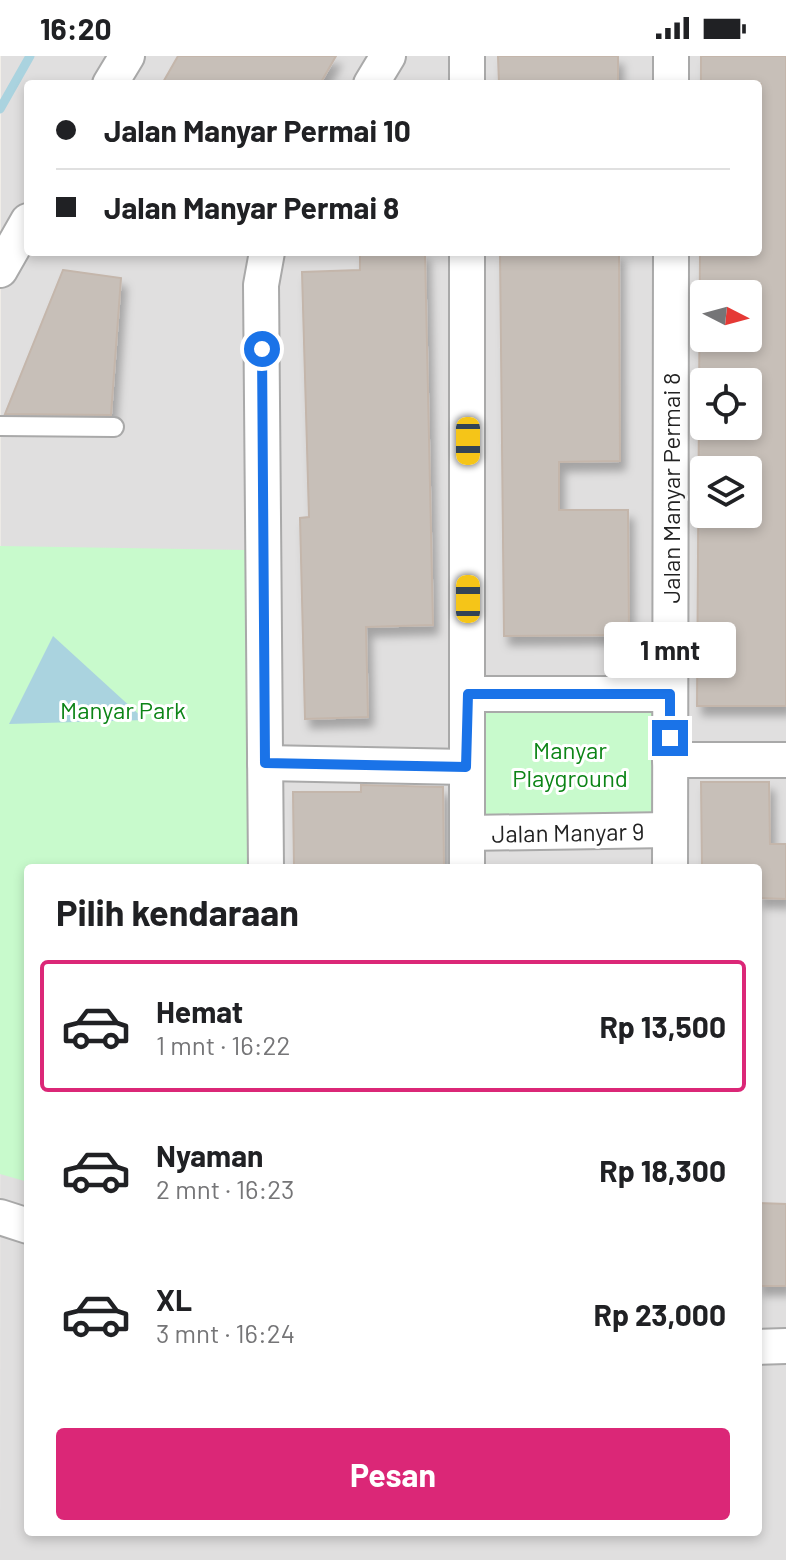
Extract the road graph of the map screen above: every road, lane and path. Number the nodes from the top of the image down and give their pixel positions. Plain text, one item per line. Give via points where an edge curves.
1 (127, 56) edge
2 (388, 56) edge
3 (467, 56) edge
4 (671, 56) edge
5 (112, 80) edge
6 (373, 80) edge
7 (467, 80) edge
8 (671, 80) edge
9 (24, 228) edge
10 (266, 256) edge
11 (467, 256) edge
12 (671, 256) edge
13 (0, 270) edge
14 (0, 426) edge
15 (114, 427) dead end
16 (468, 694) junction
17 (670, 694) junction
18 (670, 760) junction
19 (786, 760) edge
20 (265, 763) junction
21 (466, 767) junction
22 (669, 830) junction
23 (467, 833) junction
24 (266, 864) edge
25 (467, 864) edge
26 (670, 864) edge
27 (0, 1217) edge
28 (24, 1225) edge
29 (786, 1346) edge
30 (762, 1347) edge

1 - 5 street
2 - 6 street
3 - 7 street
4 - 8 street
9 - 13 street
10 - 20 street via 261,285
11 - 16 street
12 - 17 street, Jalan Manyar Permai 8
14 - 15 lane
16 - 17 street
16 - 21 street
17 - 18 street, Jalan Manyar Permai 8
18 - 19 street
18 - 22 street, Jalan Manyar Permai 8
20 - 21 street
20 - 24 street
21 - 23 street
22 - 23 street, Jalan Manyar 9
22 - 26 street, Jalan Manyar Permai 8
23 - 25 street
27 - 28 street
29 - 30 street

